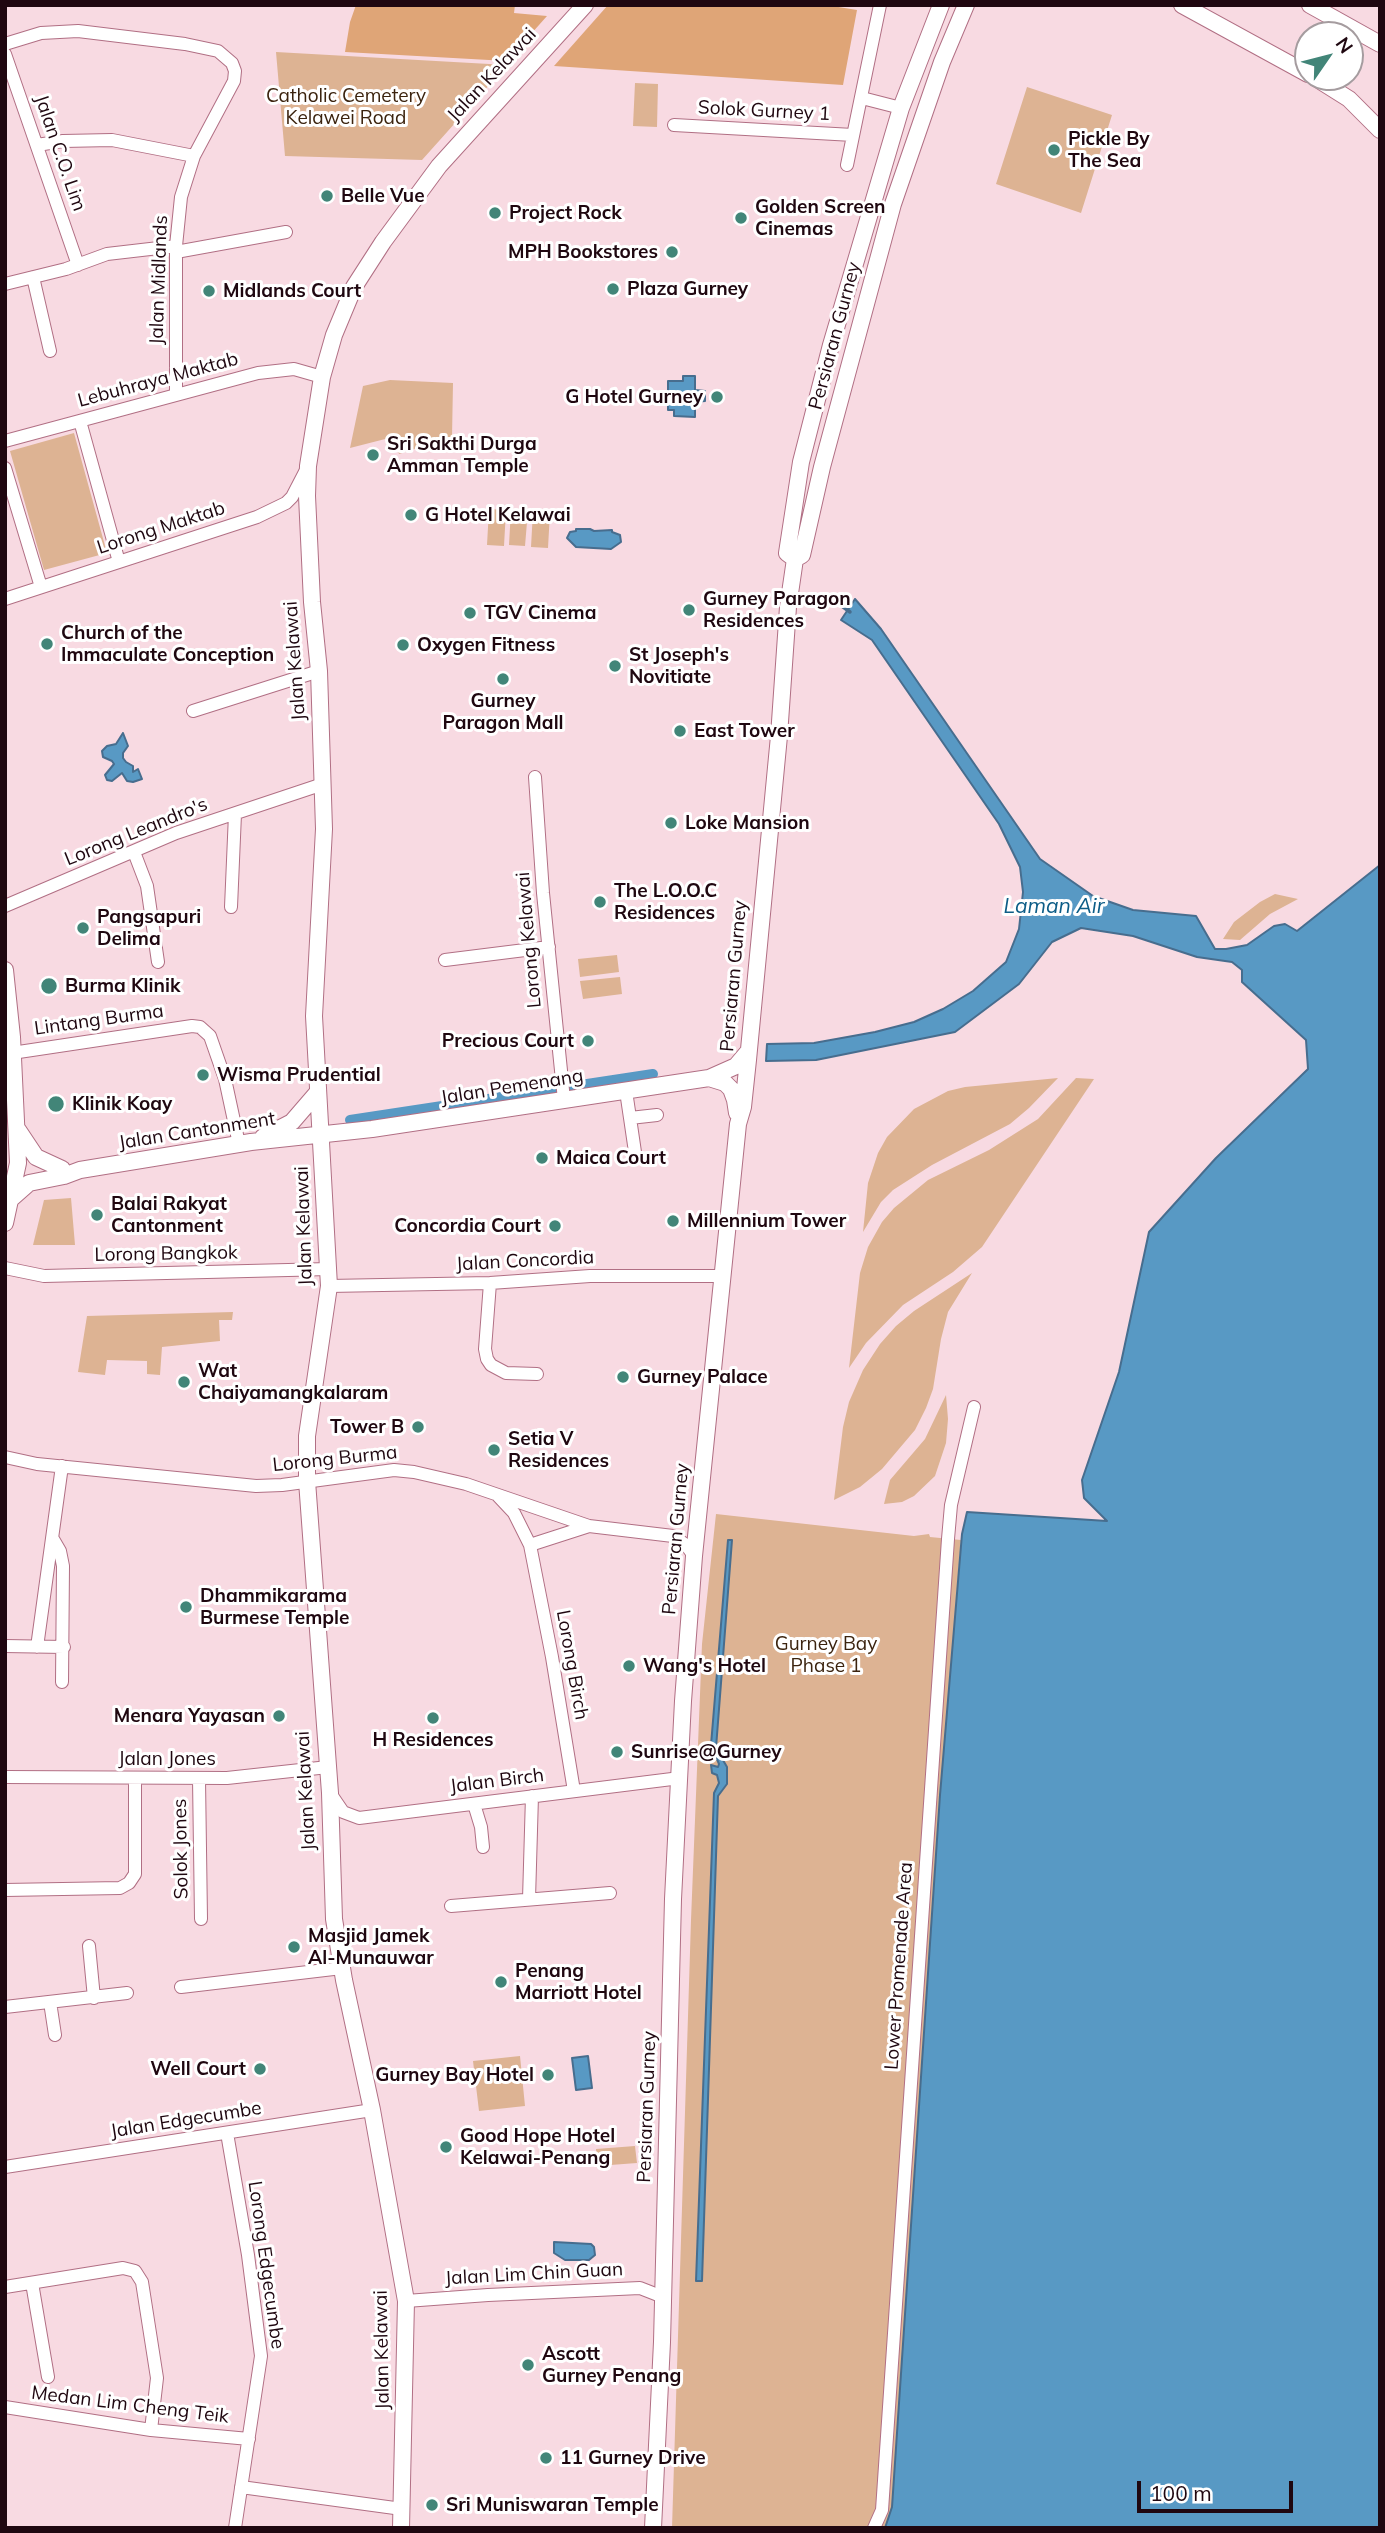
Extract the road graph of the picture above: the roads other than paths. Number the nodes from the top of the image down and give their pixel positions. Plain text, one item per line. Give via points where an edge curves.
1 (585, 5) edge
2 (880, 5) edge
3 (941, 5) edge
4 (966, 5) edge
5 (1182, 5) edge
6 (1310, 5) edge
7 (5, 44) edge
8 (1380, 44) edge
9 (5, 54) edge
10 (1294, 66) edge
11 (1336, 91) edge
12 (862, 98) junction
13 (901, 108) junction
14 (1373, 118) edge
15 (674, 125) dead end
16 (1380, 130) edge
17 (853, 135) junction
18 (37, 145) junction
19 (194, 156) junction
20 (847, 165) dead end
21 (286, 232) dead end
22 (176, 249) junction
23 (78, 265) junction
24 (33, 277) junction
25 (5, 284) edge
26 (50, 351) dead end
27 (322, 377) junction
28 (176, 395) junction
29 (80, 421) junction
30 (5, 442) edge
31 (801, 462) junction
32 (308, 466) junction
33 (822, 467) junction
34 (5, 468) edge
35 (795, 559) junction
36 (118, 562) junction
37 (41, 587) junction
38 (5, 598) edge
39 (319, 671) junction
40 (193, 711) dead end
41 (535, 777) dead end
42 (323, 784) junction
43 (235, 814) junction
44 (134, 852) junction
45 (5, 906) edge
46 (231, 906) dead end
47 (549, 947) junction
48 (445, 960) dead end
49 (158, 962) dead end
50 (5, 970) edge
51 (12, 1053) junction
52 (747, 1053) junction
53 (709, 1078) junction
54 (563, 1091) junction
55 (626, 1091) junction
56 (317, 1093) junction
57 (657, 1115) dead end
58 (630, 1118) junction
59 (738, 1124) junction
60 (17, 1128) junction
61 (321, 1135) junction
62 (245, 1143) junction
63 (635, 1152) dead end
64 (62, 1169) junction
65 (80, 1170) junction
66 (11, 1175) edge
67 (12, 1198) junction
68 (5, 1223) edge
69 (5, 1268) edge
70 (722, 1276) junction
71 (329, 1277) junction
72 (490, 1283) junction
73 (537, 1374) dead end
74 (974, 1407) dead end
75 (5, 1457) edge
76 (62, 1466) junction
77 (307, 1481) junction
78 (495, 1493) junction
79 (589, 1526) junction
80 (53, 1539) junction
81 (530, 1545) junction
82 (694, 1556) junction
83 (5, 1646) edge
84 (37, 1647) junction
85 (64, 1647) junction
86 (62, 1682) dead end
87 (328, 1767) junction
88 (5, 1777) edge
89 (680, 1778) junction
90 (135, 1779) junction
91 (200, 1779) junction
92 (574, 1791) junction
93 (330, 1793) junction
94 (532, 1796) junction
95 (474, 1804) junction
96 (483, 1847) dead end
97 (5, 1890) edge
98 (610, 1893) dead end
99 (529, 1899) junction
100 (451, 1906) dead end
101 (201, 1919) dead end
102 (89, 1946) dead end
103 (342, 1968) junction
104 (181, 1987) dead end
105 (127, 1993) dead end
106 (94, 1998) junction
107 (50, 2002) junction
108 (5, 2007) edge
109 (55, 2035) dead end
110 (372, 2110) junction
111 (227, 2133) junction
112 (5, 2167) edge
113 (32, 2283) junction
114 (5, 2287) edge
115 (663, 2297) junction
116 (406, 2301) junction
117 (48, 2377) dead end
118 (5, 2407) edge
119 (151, 2430) junction
120 (249, 2439) junction
121 (241, 2487) junction
122 (402, 2509) junction
123 (235, 2528) edge
124 (401, 2528) edge
125 (653, 2528) edge
126 (874, 2528) edge

1 - 27 main road, Jalan Kelawai via 416,195 354,287
2 - 12 street, Solok Gurney 1
3 - 13 main road, Persiaran Gurney
4 - 33 main road, Persiaran Gurney via 892,204
5 - 10 main road
6 - 8 main road
7 - 19 street, Jalan Midlands via 41,33 78,31 218,51 235,71 234,81
9 - 18 street, Jalan C.O. Lim
11 - 14 main road
12 - 13 street
12 - 17 street, Solok Gurney 1
13 - 31 main road, Persiaran Gurney via 854,261
14 - 16 main road
15 - 17 street, Solok Gurney 1
17 - 20 street, Solok Gurney 1
18 - 19 street via 112,140
18 - 23 street, Jalan C.O. Lim
19 - 22 street, Jalan Midlands via 181,197
21 - 22 street
22 - 23 street via 107,254
22 - 28 street, Jalan Midlands
23 - 24 street
24 - 25 street
24 - 26 street
27 - 28 street, Lebuhraya Maktab via 282,369
27 - 32 main road, Jalan Kelawai
28 - 29 street, Lebuhraya Maktab
29 - 30 street, Lebuhraya Maktab
29 - 36 street
31 - 33 main road
31 - 35 main road, Persiaran Gurney via 787,553
32 - 36 street, Lorong Maktab via 292,497 272,510
32 - 39 main road, Jalan Kelawai
33 - 35 main road, Persiaran Gurney via 802,555
34 - 37 street
35 - 52 main road, Persiaran Gurney
36 - 37 street, Lorong Maktab
37 - 38 street, Lorong Maktab
39 - 40 street
39 - 42 main road, Jalan Kelawai
41 - 47 street, Lorong Kelawai
42 - 43 street, Lorong Leandro's
42 - 56 main road, Jalan Kelawai via 314,1003
43 - 44 street, Lorong Leandro's
43 - 46 street
44 - 45 street, Lorong Leandro's
44 - 49 street via 147,886
47 - 48 street
47 - 54 street, Lorong Kelawai
50 - 51 main road
51 - 60 main road
51 - 62 street, Lintang Burma via 200,1027 210,1036
52 - 53 main road, Jalan Pemenang via 736,1066
52 - 59 main road, Persiaran Gurney
53 - 55 main road, Jalan Pemenang
53 - 59 main road via 731,1089
54 - 55 main road, Jalan Pemenang
54 - 61 main road, Jalan Pemenang
55 - 58 street
56 - 61 main road, Jalan Kelawai
56 - 62 main road via 292,1122
57 - 58 street
58 - 63 street
59 - 70 main road, Persiaran Gurney
60 - 64 main road via 36,1157
60 - 66 main road
61 - 62 main road, Jalan Cantonment
61 - 71 main road, Jalan Kelawai
62 - 65 main road, Jalan Cantonment
64 - 65 main road, Jalan Cantonment
64 - 66 main road, Jalan Cantonment
65 - 67 main road, Jalan Cantonment via 29,1183
66 - 67 main road
67 - 68 main road
69 - 71 street, Lorong Bangkok via 44,1276
70 - 72 street, Jalan Concordia via 590,1276
70 - 82 main road, Persiaran Gurney
71 - 72 street, Jalan Concordia
71 - 77 main road, Jalan Kelawai via 307,1436
72 - 73 street via 487,1359 506,1373
74 - 126 street, Lower Promenade Area via 947,1539 882,2510
75 - 76 street, Lorong Burma
76 - 77 street, Lorong Burma via 256,1486
76 - 80 street
77 - 78 street, Lorong Burma via 394,1470 439,1476
77 - 87 main road, Jalan Kelawai
78 - 79 street, Lorong Burma
78 - 81 street, Lorong Birch via 514,1513
79 - 81 street
79 - 82 street, Lorong Burma via 673,1536
80 - 84 street
80 - 85 street via 63,1566
81 - 92 street, Lorong Birch
82 - 89 main road, Persiaran Gurney
83 - 84 street
84 - 85 street
85 - 86 street
87 - 91 street, Jalan Jones
87 - 93 main road, Jalan Kelawai
88 - 90 street, Jalan Jones
89 - 92 street, Jalan Birch
89 - 115 main road, Persiaran Gurney
90 - 91 street, Jalan Jones
90 - 97 street via 135,1874 129,1883 120,1888
91 - 101 street, Solok Jones
92 - 94 street, Jalan Birch
93 - 95 street, Jalan Birch via 343,1812 359,1818
93 - 103 main road, Jalan Kelawai via 334,1919
94 - 95 street, Jalan Birch
94 - 99 street
95 - 96 street
98 - 99 street
99 - 100 street
102 - 106 street
103 - 104 street
103 - 110 main road, Jalan Kelawai
105 - 106 street
106 - 107 street
107 - 108 street
107 - 109 street
110 - 111 street, Jalan Edgecumbe
110 - 116 main road, Jalan Kelawai
111 - 112 street, Jalan Edgecumbe
111 - 120 street, Lorong Edgecumbe via 261,2356
113 - 114 street
113 - 117 street
113 - 119 street via 123,2268 135,2271 142,2282 157,2378
115 - 116 street, Jalan Lim Chin Guan via 640,2288
115 - 125 main road, Persiaran Gurney
116 - 122 main road, Jalan Kelawai
118 - 119 street, Medan Lim Cheng Teik
119 - 120 street, Medan Lim Cheng Teik
120 - 121 street, Lorong Edgecumbe
121 - 122 street
121 - 123 street, Lorong Edgecumbe
122 - 124 main road, Jalan Kelawai

